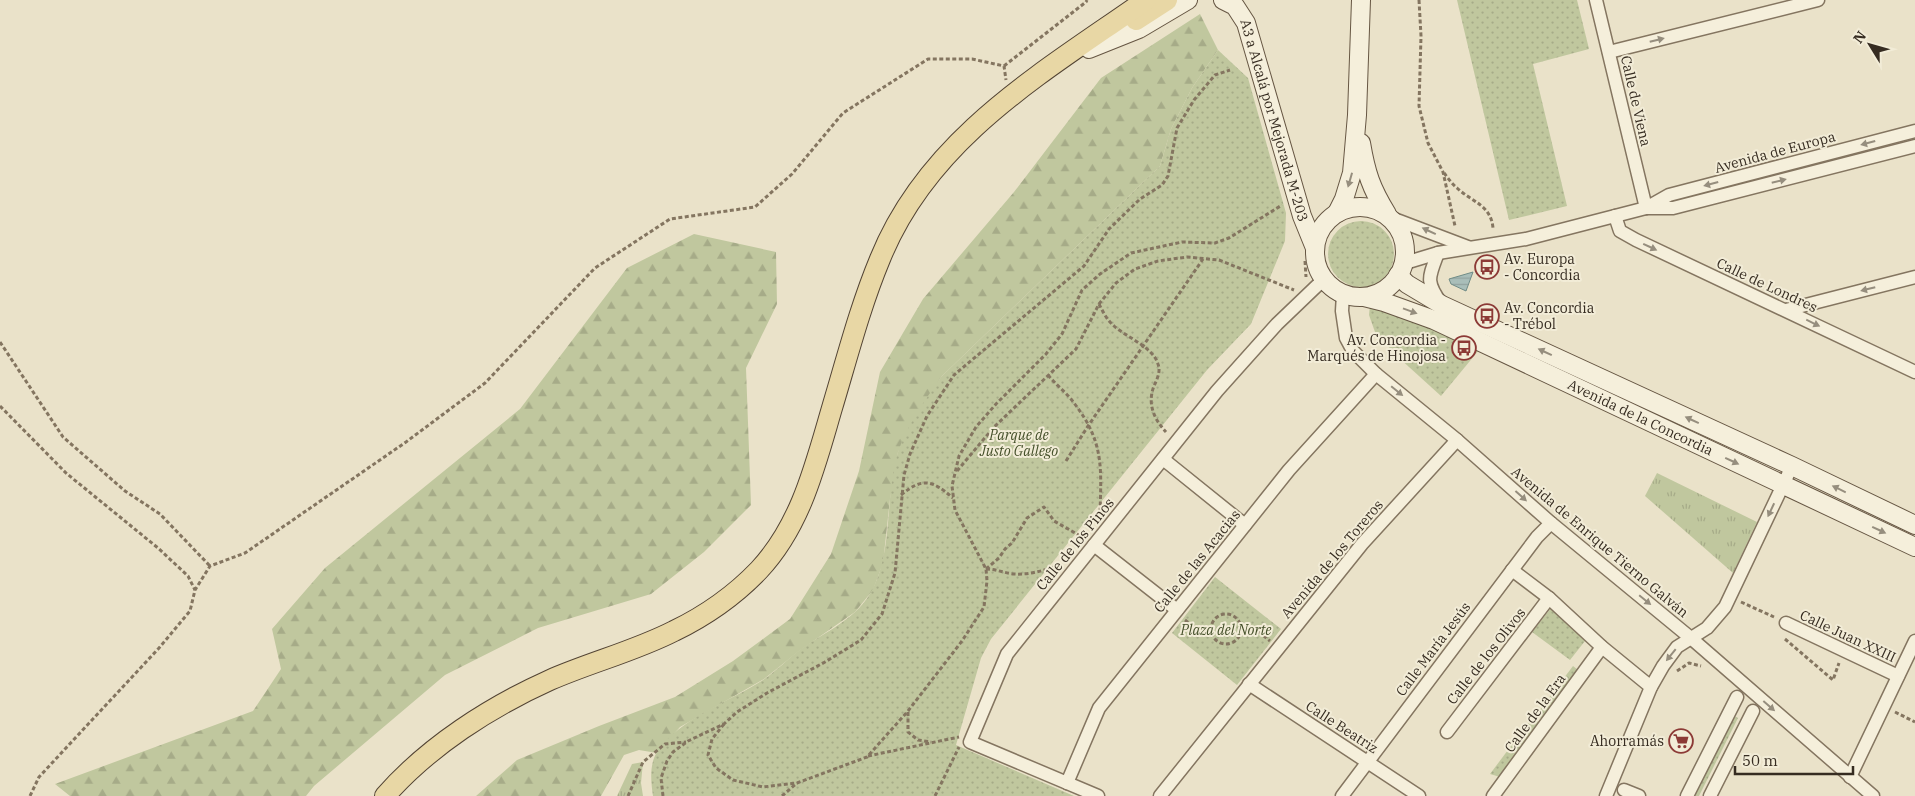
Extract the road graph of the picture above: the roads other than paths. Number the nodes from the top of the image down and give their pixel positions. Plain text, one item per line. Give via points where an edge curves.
1 (1146, 0) edge
2 (1167, 0) edge
3 (1188, 0) edge
4 (1223, 0) edge
5 (1361, 0) edge
6 (1596, 0) edge
7 (1818, 0) edge
8 (1090, 49) junction
9 (1609, 52) junction
10 (1011, 95) junction
11 (1357, 115) junction
12 (1915, 131) edge
13 (1915, 146) edge
14 (1646, 208) junction
15 (1337, 213) junction
16 (1388, 216) junction
17 (1616, 216) junction
18 (1468, 247) junction
19 (1309, 252) junction
20 (1438, 253) junction
21 (1402, 269) junction
22 (1915, 277) edge
23 (1324, 279) junction
24 (1343, 294) junction
25 (1364, 297) junction
26 (1442, 304) junction
27 (1786, 310) junction
28 (1915, 372) edge
29 (1376, 374) junction
30 (1457, 440) junction
31 (1163, 459) junction
32 (1792, 466) junction
33 (1783, 484) junction
34 (1551, 523) junction
35 (1245, 525) junction
36 (1915, 525) edge
37 (1092, 540) junction
38 (1915, 547) edge
39 (1512, 570) junction
40 (1549, 598) junction
41 (1177, 610) junction
42 (1786, 623) road end
43 (1692, 639) junction
44 (1915, 641) edge
45 (1602, 647) junction
46 (1906, 670) edge
47 (1248, 684) junction
48 (1651, 687) junction
49 (1737, 697) dead end
50 (1753, 711) dead end
51 (1446, 732) dead end
52 (1368, 761) junction
53 (1850, 777) junction
54 (1067, 783) junction
55 (1624, 790) dead end
56 (385, 796) edge
57 (1098, 796) edge
58 (1160, 796) edge
59 (1342, 796) edge
60 (1419, 796) edge
61 (1493, 796) edge
62 (1606, 796) edge
63 (1639, 796) edge
64 (1687, 796) edge
65 (1710, 796) edge
66 (1873, 796) edge

1 - 10 main road
2 - 8 main road
3 - 8 street via 1139,29
4 - 19 street, A3 a Alcalá por Mejorada M-203 via 1235,6 1246,23 1302,216
5 - 11 street
6 - 9 street, Calle de Viena
9 -> 7 street
8 - 10 main road
9 - 14 street, Calle de Viena
10 - 56 main road via 962,137 904,210 880,257 856,325 811,481 792,523 758,572 722,603 674,632 550,680 503,704 454,735 401,778
11 -> 15 street via 1352,173
11 - 16 street via 1372,192
12 -> 14 street, Avenida de Europa via 1669,195
14 -> 13 street, Avenida de Europa via 1673,208
14 - 17 street, Avenida de Europa
15 - 16 street via 1352,207 1370,207
15 - 19 street via 1323,226
18 -> 16 street, Avenida de Europa
16 - 21 street via 1402,232
17 - 18 street, Avenida de Europa via 1526,239
17 -> 27 street, Calle de Londres via 1620,231 1636,240
18 - 20 street, Avenida de Europa
19 - 23 street
20 - 21 street, Avenida de Europa
20 - 26 street via 1429,280 1431,289
21 - 25 street via 1391,285 1380,293
21 - 26 street, Avenida de la Concordia via 1407,284
22 -> 27 street
23 - 24 street
23 - 31 street, Calle de los Pinos via 1259,344
24 - 25 street
24 - 29 street, Avenida de Enrique Tierno Galván via 1346,338 1353,351
25 -> 33 street, Avenida de la Concordia via 1434,320
32 -> 26 street, Avenida de la Concordia
27 -> 28 street, Calle de Londres
29 -> 30 street, Avenida de Enrique Tierno Galván
29 - 35 street, Calle de las Acacias via 1289,470
30 -> 34 street, Avenida de Enrique Tierno Galván
30 - 47 street, Avenida de los Toreros via 1362,544
31 - 35 street
31 - 37 street, Calle de los Pinos
32 - 33 street
36 -> 32 street, Avenida de la Concordia
33 -> 38 street, Avenida de la Concordia
33 -> 43 street via 1725,608
34 - 39 street, Calle María Jesús
34 -> 43 street, Avenida de Enrique Tierno Galván
35 - 41 street, Calle de las Acacias
37 - 41 street
37 - 54 street, Calle de los Pinos via 1007,654 970,742
39 - 40 street
39 - 52 street, Calle María Jesús
40 - 45 street
40 - 51 street, Calle de los Olivos
41 - 54 street, Calle de las Acacias via 1099,708
42 - 46 street, Calle Juan XXIII
43 -> 48 street via 1677,648
43 -> 53 street, Avenida de Enrique Tierno Galván
44 - 46 street
45 - 48 street
45 - 61 street, Calle de la Era
46 - 53 street
47 - 52 street, Calle Beatriz
47 - 58 street, Avenida de los Toreros
48 - 62 street
49 - 64 street
50 - 65 street
52 - 59 street, Calle María Jesús
52 - 60 street, Calle Beatriz
53 - 66 street, Avenida de Enrique Tierno Galván
54 - 57 street, Calle de los Pinos
55 - 63 street

